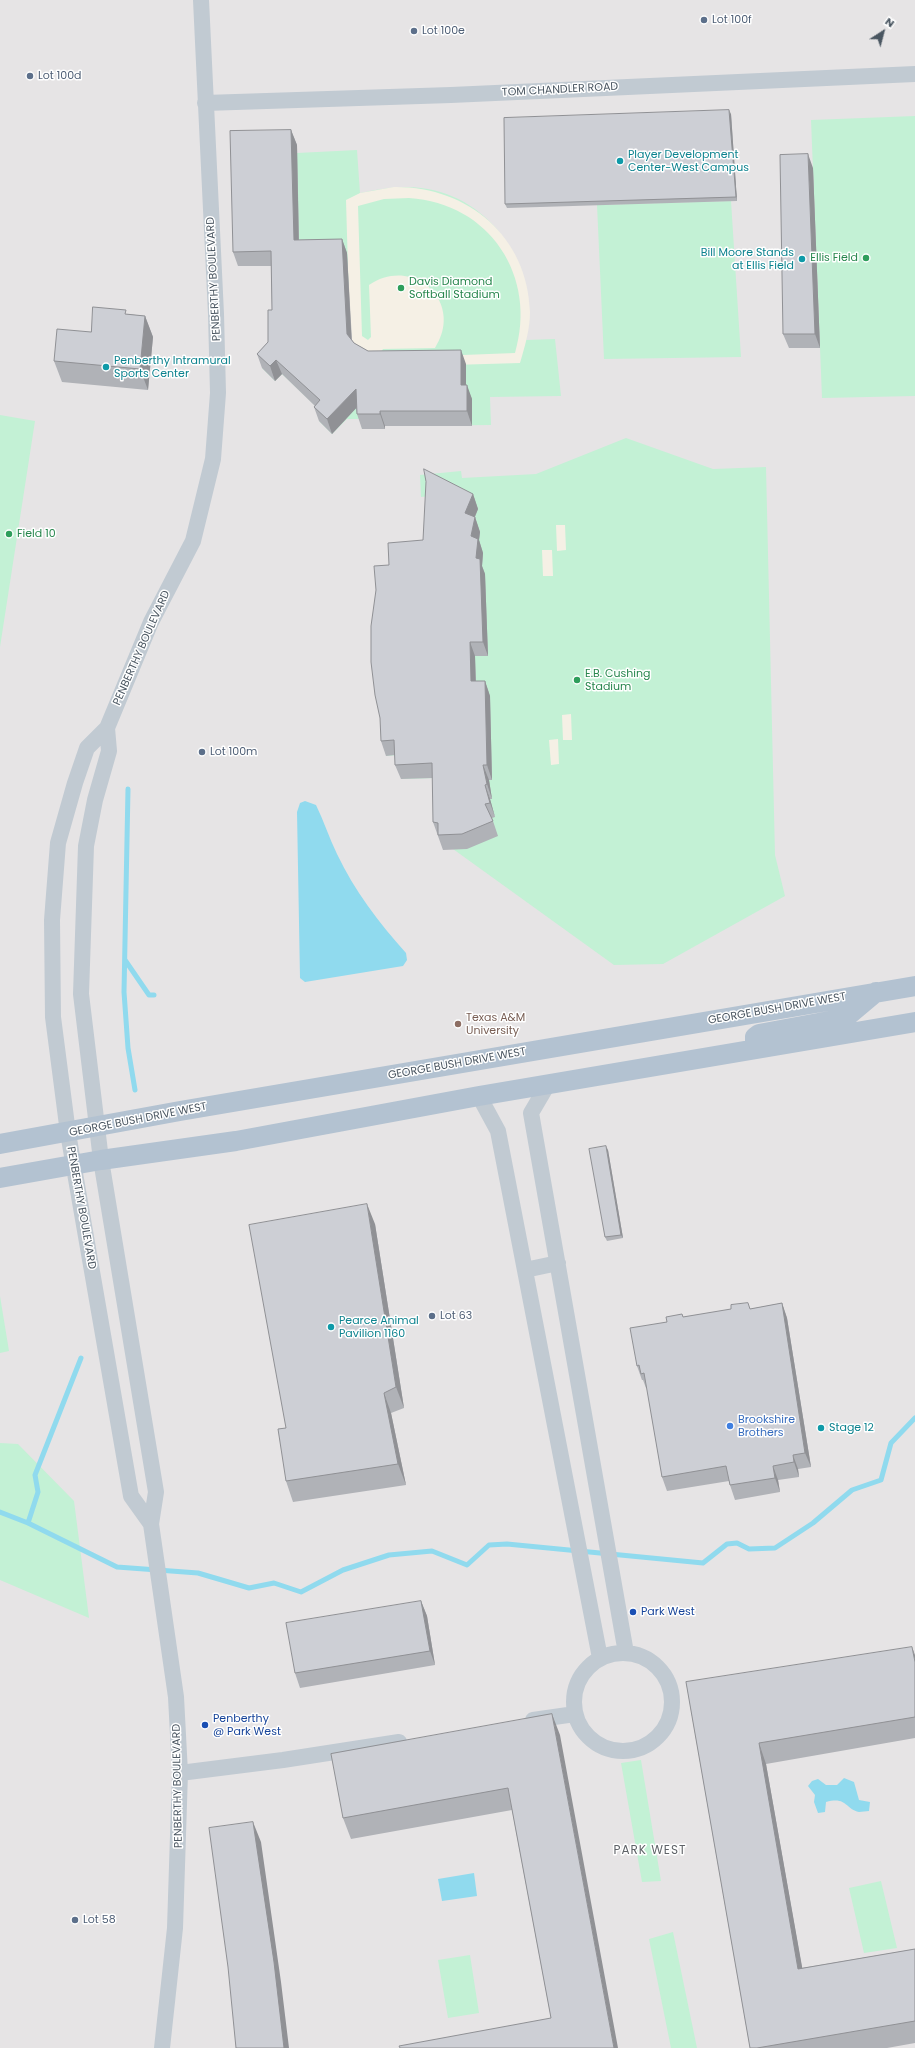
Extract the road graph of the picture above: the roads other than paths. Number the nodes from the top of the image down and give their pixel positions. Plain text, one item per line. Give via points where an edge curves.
1 (201, 0) edge
2 (915, 74) edge
3 (205, 103) junction
4 (107, 728) junction
5 (915, 986) edge
6 (876, 992) junction
7 (915, 1022) edge
8 (755, 1048) junction
9 (548, 1084) junction
10 (478, 1096) junction
11 (98, 1128) junction
12 (68, 1133) junction
13 (0, 1144) edge
14 (101, 1160) junction
15 (73, 1165) junction
16 (0, 1178) edge
17 (558, 1263) junction
18 (525, 1270) junction
19 (151, 1524) junction
20 (626, 1653) junction
21 (600, 1658) junction
22 (575, 1714) junction
23 (520, 1722) edge
24 (417, 1739) edge
25 (180, 1774) junction
26 (162, 2048) edge

1 - 3 street, PENBERTHY BOULEVARD
2 - 3 street, TOM CHANDLER ROAD via 451,95
3 - 4 street, PENBERTHY BOULEVARD via 217,322 218,393 213,459 193,541 151,622
4 - 11 street, PENBERTHY BOULEVARD via 109,751 95,800 86,846 81,994
4 - 12 street, PENBERTHY BOULEVARD via 87,748 58,843 52,920 53,1017
5 - 6 main road, GEORGE BUSH DRIVE WEST
6 - 8 main road via 846,1018 759,1034 755,1037
6 - 11 main road, GEORGE BUSH DRIVE WEST via 180,1111
7 - 8 main road
8 - 9 main road
9 - 10 main road
9 - 17 street via 531,1113
10 - 14 main road via 236,1141
10 - 18 street via 498,1130
11 - 12 main road, GEORGE BUSH DRIVE WEST
11 - 14 street, PENBERTHY BOULEVARD
12 - 13 main road, GEORGE BUSH DRIVE WEST
12 - 15 street, PENBERTHY BOULEVARD
14 - 15 main road
14 - 19 street, PENBERTHY BOULEVARD via 156,1492
15 - 16 main road
15 - 19 street, PENBERTHY BOULEVARD via 131,1496
17 - 18 street
17 - 20 street
18 - 21 street
19 - 25 street, PENBERTHY BOULEVARD via 176,1697
20 - 21 street
20 - 22 street via 645,1658 661,1671 671,1689 669,1720 661,1734 648,1745 632,1751 614,1751 598,1745 587,1737 579,1726
21 - 22 street via 587,1668 578,1682 574,1698
22 - 23 street
24 - 25 street
25 - 26 street, PENBERTHY BOULEVARD via 175,1928

